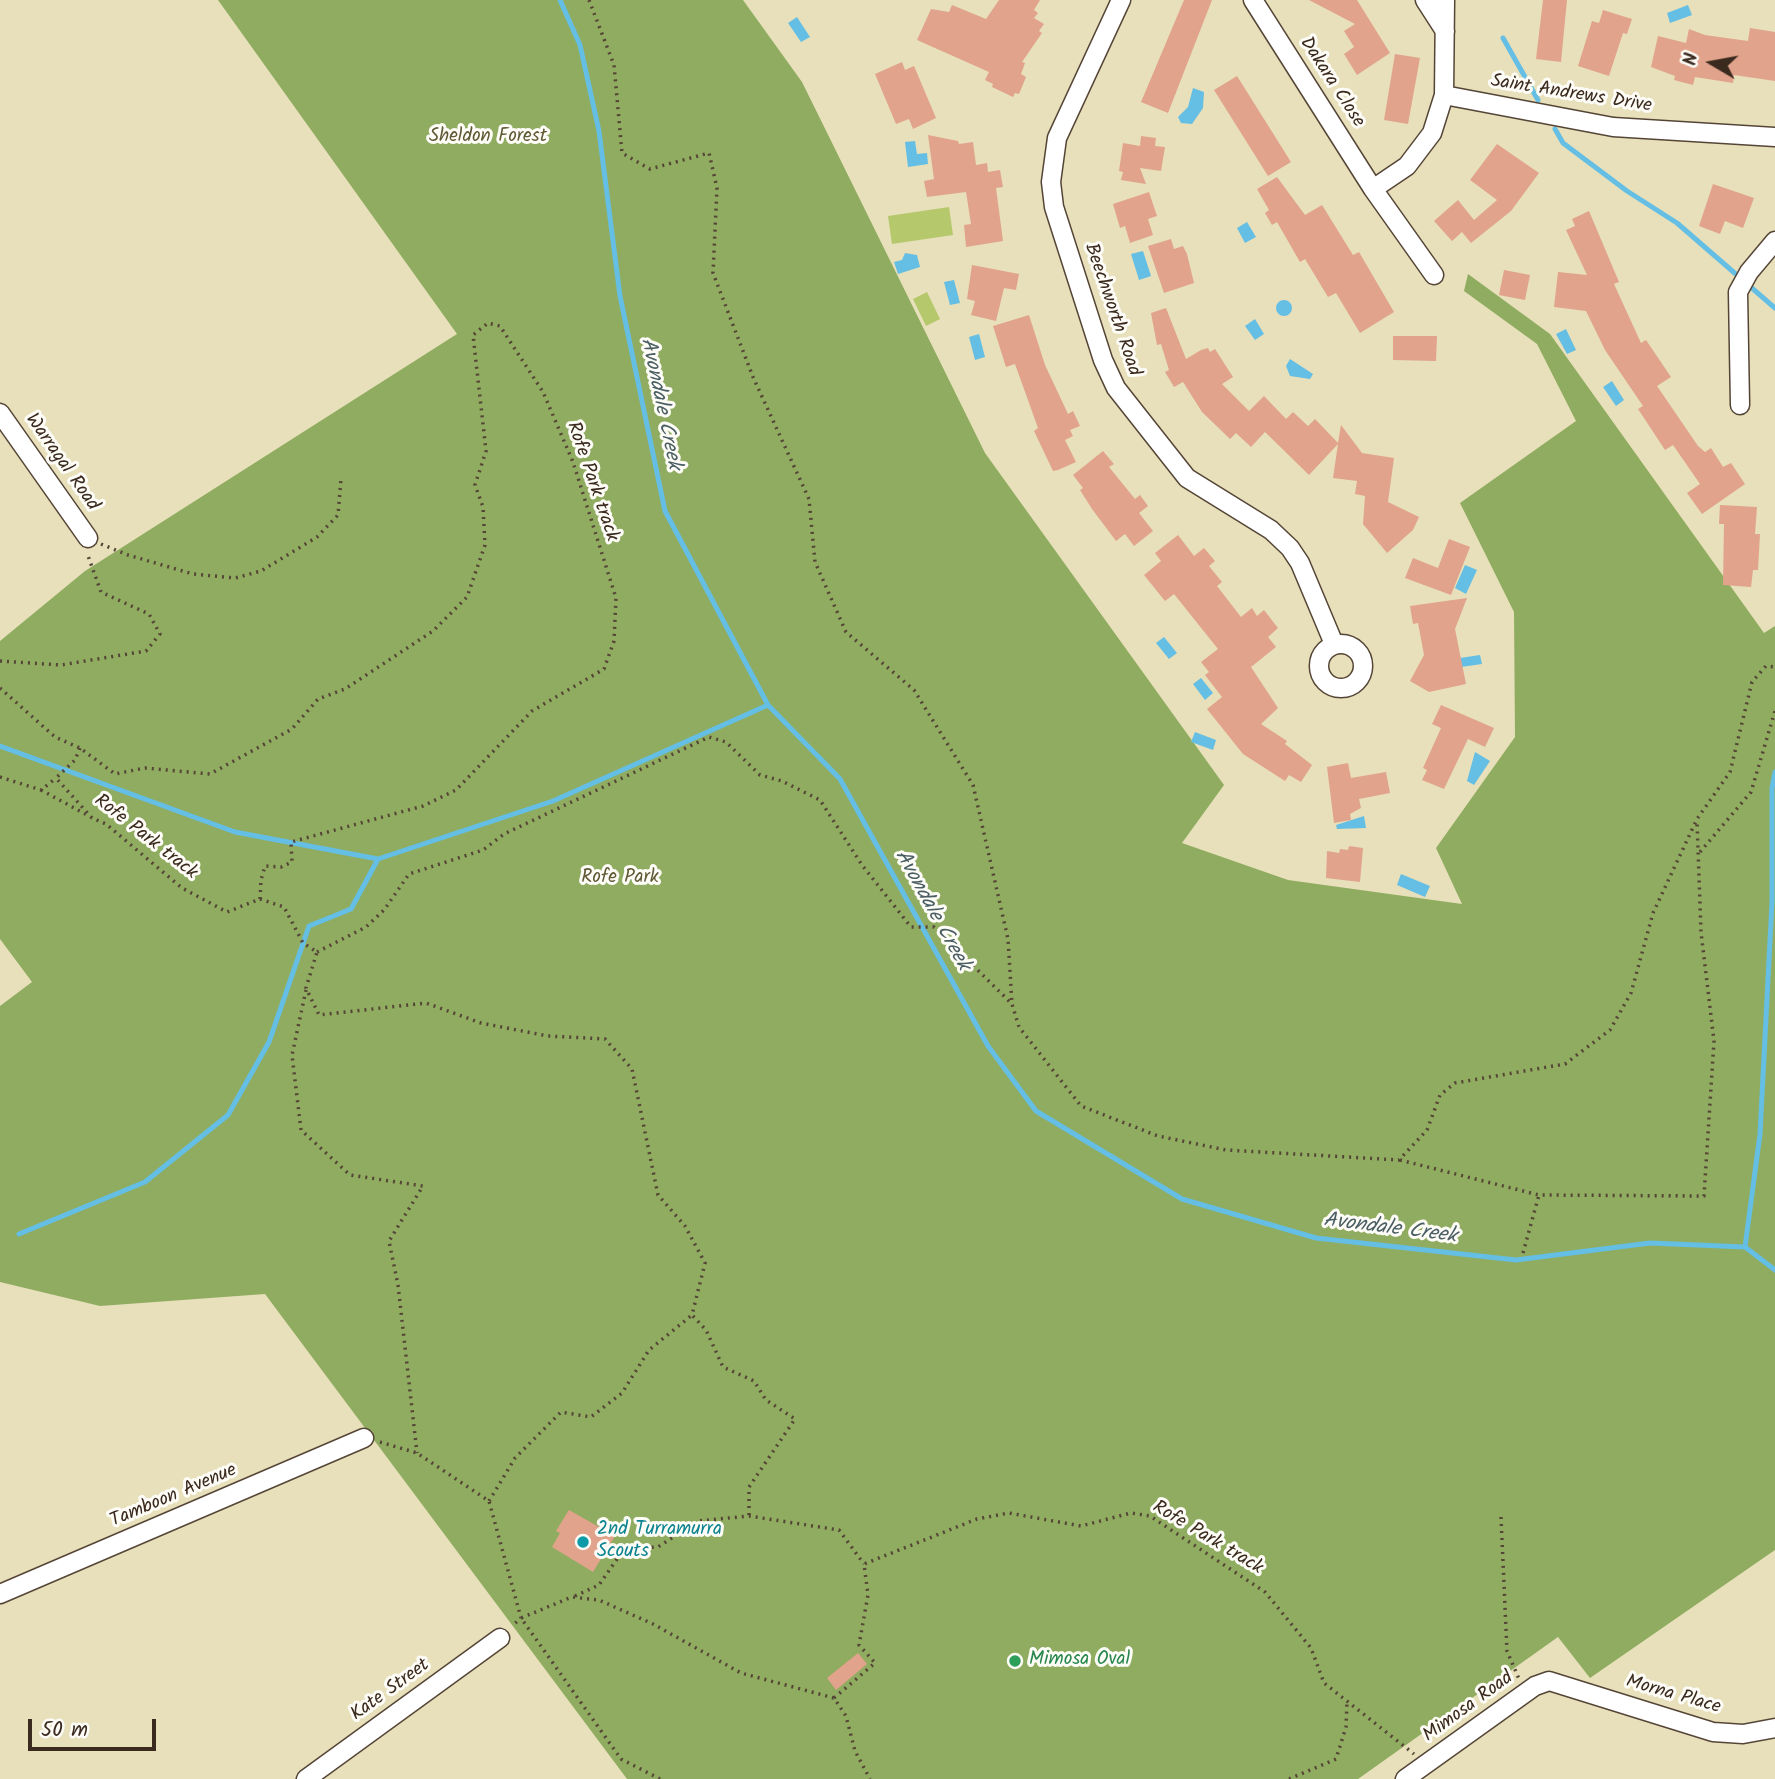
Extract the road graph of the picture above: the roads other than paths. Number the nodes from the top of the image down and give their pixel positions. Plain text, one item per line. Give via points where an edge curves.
1 (1121, 0) edge
2 (1253, 0) edge
3 (1425, 0) edge
4 (1445, 0) edge
5 (1444, 32) junction
6 (1444, 95) junction
7 (1775, 137) edge
8 (1373, 188) junction
9 (1775, 241) edge
10 (1434, 275) dead end
11 (1740, 405) dead end
12 (0, 413) edge
13 (88, 538) road end
14 (1334, 644) dead end
15 (364, 1438) road end
16 (0, 1594) edge
17 (500, 1637) road end
18 (1561, 1684) joint
19 (1775, 1728) edge
20 (306, 1779) edge
21 (1405, 1779) edge

1 - 14 street, Beechworth Road via 1058,138 1051,182 1054,207 1103,360 1116,388 1187,478 1271,530 1290,548
2 - 8 street, Dakara Close
3 - 5 street
4 - 5 street
5 - 6 street
6 - 7 street, Saint Andrews Drive via 1613,127
6 - 8 street via 1432,133 1421,150 1407,166
8 - 10 street, Dakara Close
9 - 11 street via 1738,292
12 - 13 street, Warragal Road
15 - 16 street, Tamboon Avenue
17 - 20 street, Kate Street
18 - 19 street, Morna Place via 1713,1732 1743,1734
18 - 21 street, Mimosa Road via 1544,1682

